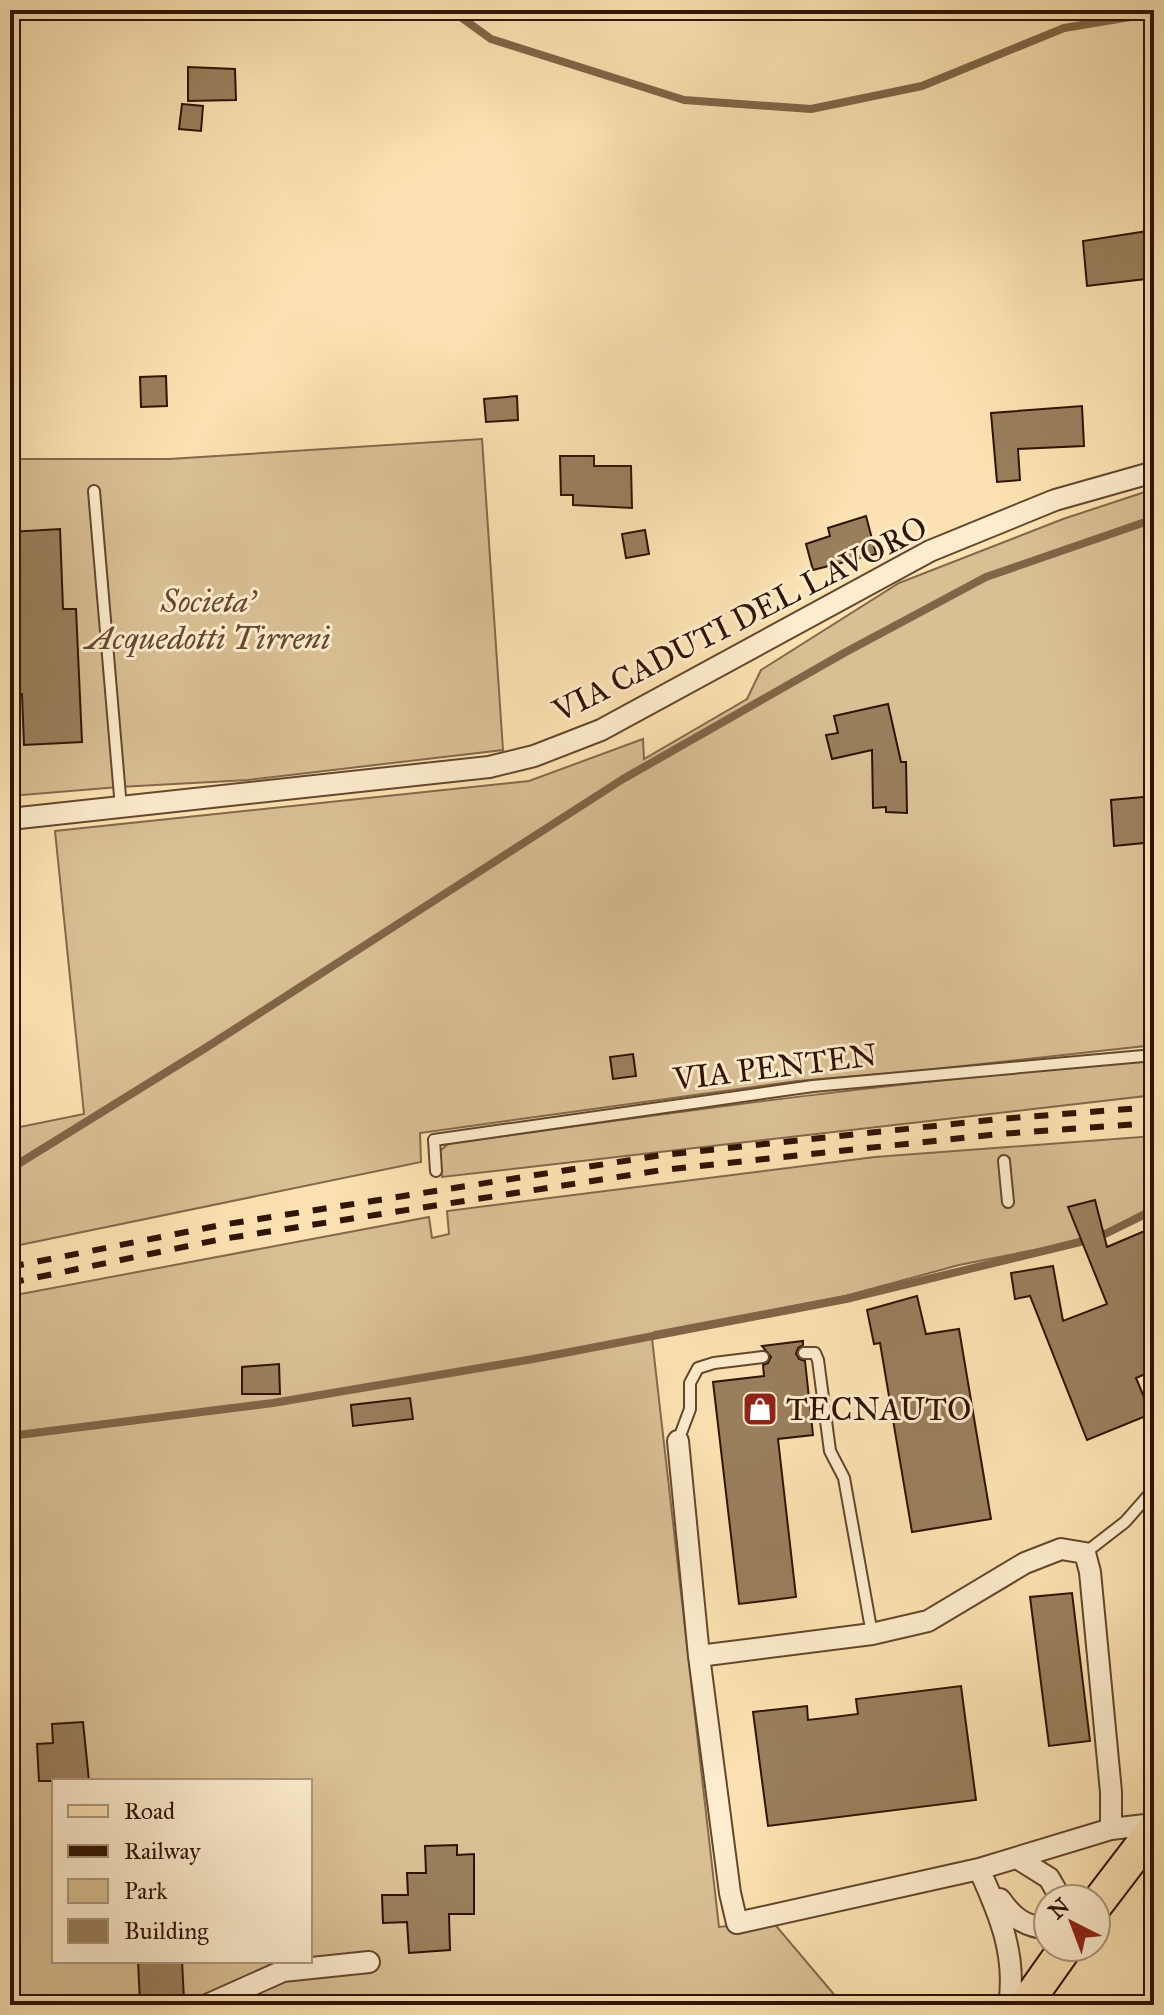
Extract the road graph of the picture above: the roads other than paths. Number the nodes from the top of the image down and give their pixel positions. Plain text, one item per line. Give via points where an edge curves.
1 (1154, 472) edge
2 (94, 491) dead end
3 (121, 808) junction
4 (10, 819) edge
5 (1154, 1055) edge
6 (1004, 1161) dead end
7 (436, 1171) dead end
8 (1008, 1202) dead end
9 (804, 1353) dead end
10 (763, 1357) dead end
11 (678, 1441) joint
12 (1154, 1489) edge
13 (1085, 1553) junction
14 (872, 1634) junction
15 (699, 1656) junction
16 (1154, 1826) edge
17 (1111, 1829) junction
18 (1017, 1858) junction
19 (979, 1869) junction
20 (1052, 1883) edge
21 (1112, 1883) edge
22 (1032, 1926) edge
23 (369, 1962) dead end
24 (1055, 1963) edge
25 (207, 2005) edge
26 (1009, 2005) edge
27 (1025, 2005) edge

1 - 3 street, VIA CADUTI DEL LAVORO via 1055,500 930,551 601,730 534,756 489,767
2 - 3 lane
3 - 4 street, VIA CADUTI DEL LAVORO
5 - 7 lane, VIA PENTEN via 813,1086 434,1140
6 - 8 lane
9 - 14 lane via 815,1353 818,1360 830,1451 844,1478
10 - 11 lane via 698,1368
11 - 15 street
12 - 13 lane via 1125,1522
13 - 14 street via 1061,1549 1025,1563 928,1621
13 - 17 street
14 - 15 street
15 - 19 street via 737,1923
16 - 17 street
16 - 21 main road
17 - 18 street
18 - 19 street
18 - 20 street
19 - 22 street via 1010,1914
19 - 26 street via 1010,1949
23 - 25 street via 283,1971
24 - 27 main road

